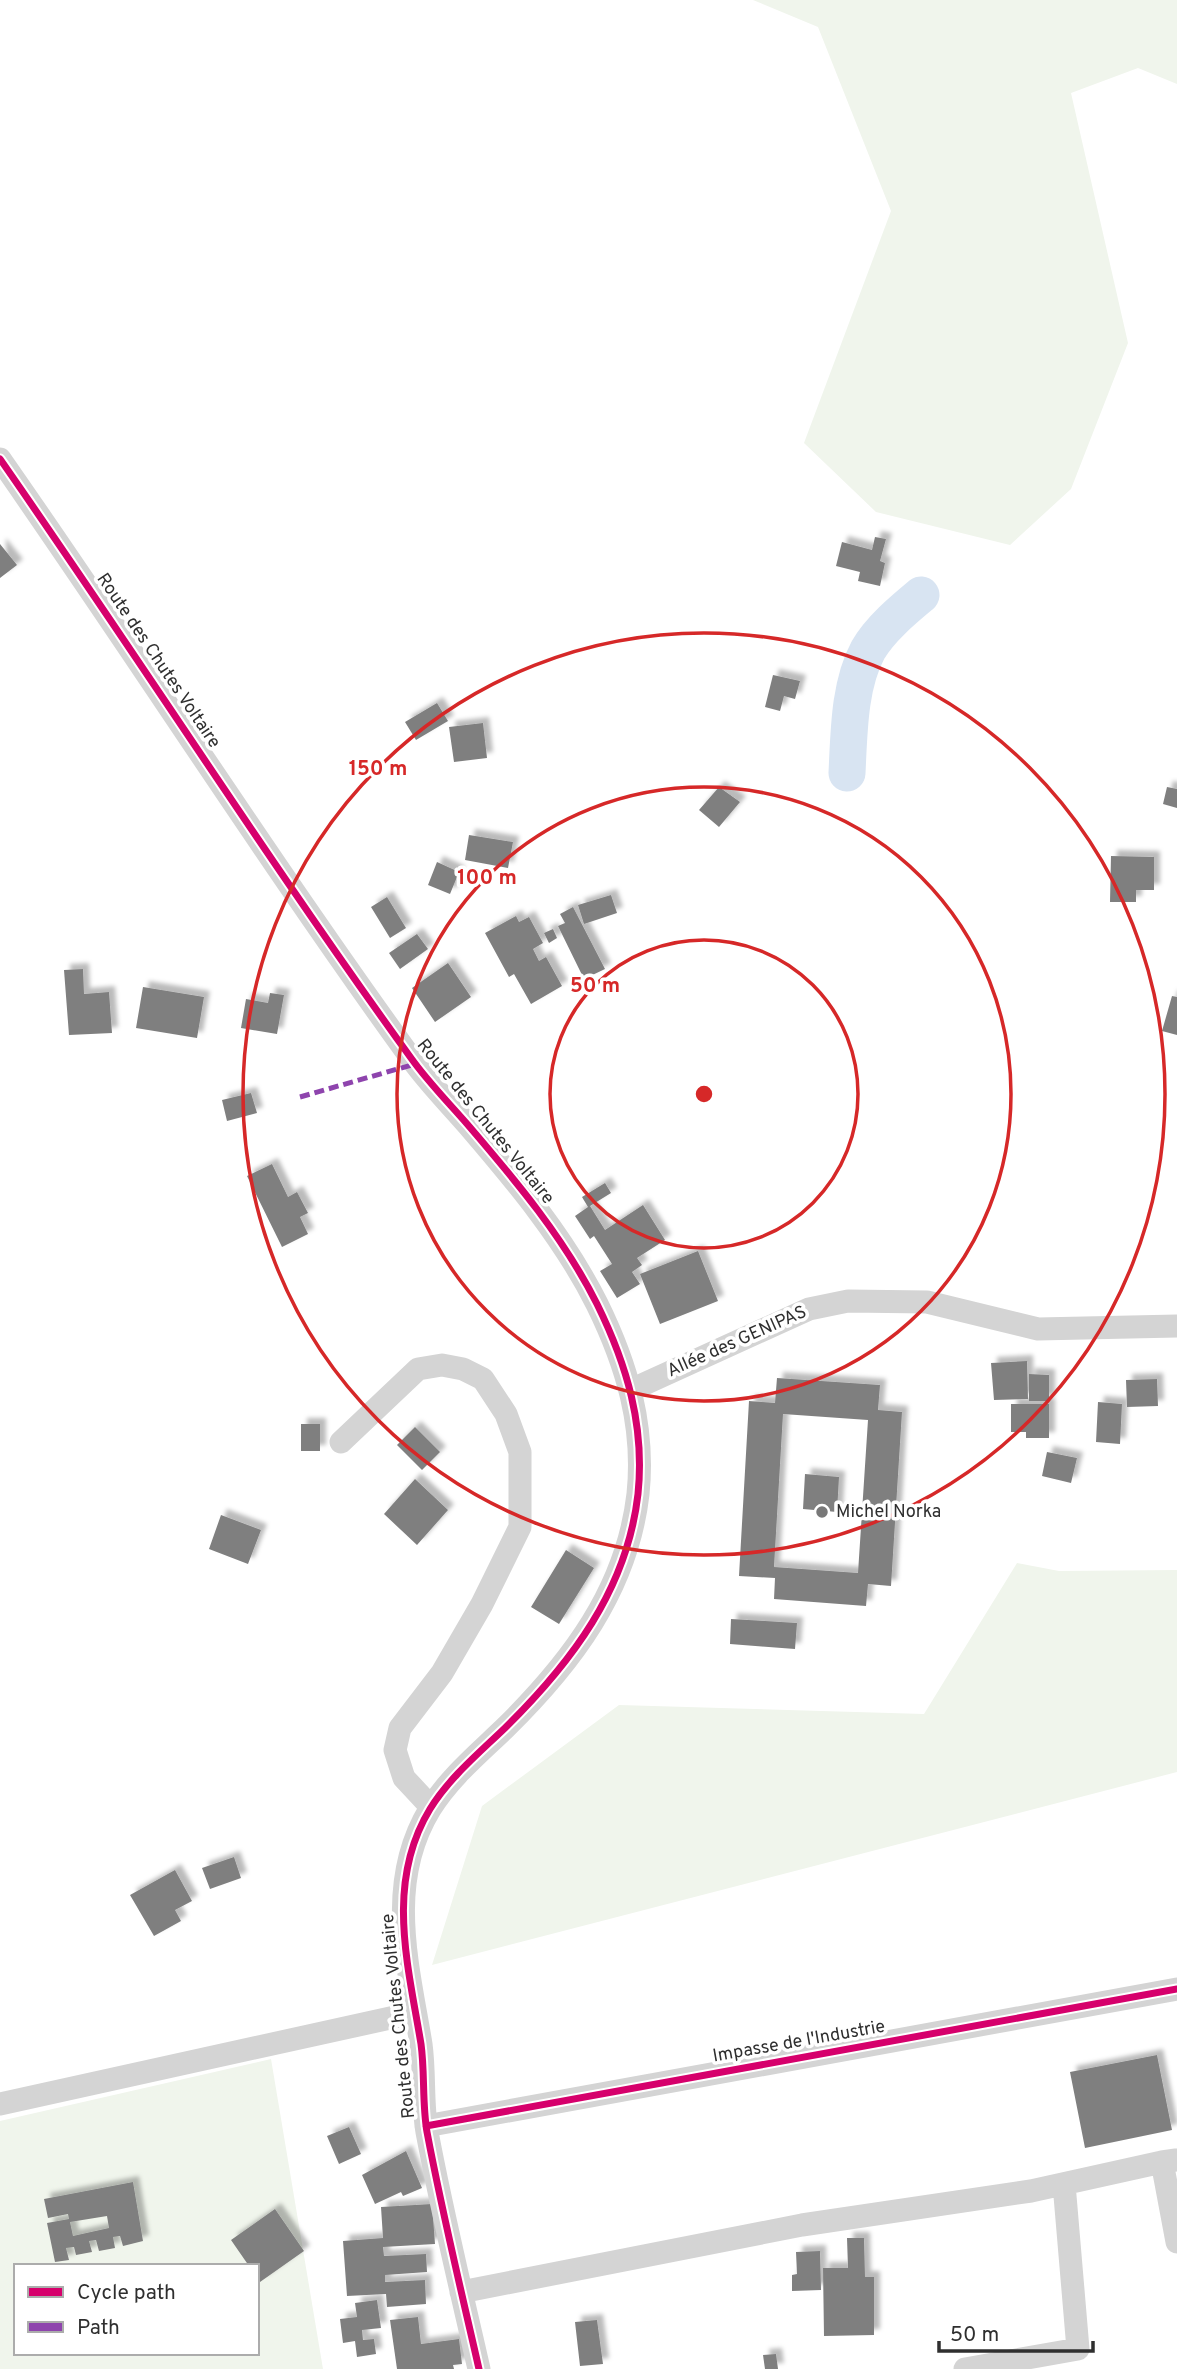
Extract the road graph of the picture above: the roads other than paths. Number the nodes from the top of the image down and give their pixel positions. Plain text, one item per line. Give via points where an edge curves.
1 (0, 459) edge
2 (1177, 1326) edge
3 (631, 1390) junction
4 (341, 1442) dead end
5 (431, 1807) junction
6 (1177, 1989) edge
7 (413, 2013) junction
8 (0, 2104) edge
9 (426, 2126) junction
10 (1170, 2161) edge
11 (1065, 2184) junction
12 (1177, 2242) edge
13 (461, 2292) junction
14 (479, 2369) edge
15 (965, 2369) edge

1 - 3 street, Route des Chutes Voltaire via 415,1064 513,1178 555,1235 594,1299
2 - 3 street, Allée des GENIPAS via 1038,1329 927,1303 848,1301 808,1309
3 - 5 street, Route des Chutes Voltaire via 640,1448 638,1499 613,1585 587,1634 556,1676
4 - 5 street via 418,1369 442,1365 483,1379 506,1414 520,1452 520,1527 449,1661 400,1728 395,1750 404,1778
5 - 7 street, Route des Chutes Voltaire via 408,1860 402,1899
6 - 9 street, Impasse de l'Industrie
7 - 8 street
7 - 9 street, Route des Chutes Voltaire via 421,2046
9 - 13 street, Route des Chutes Voltaire
10 - 11 street
10 - 12 street
11 - 13 street via 802,2225
11 - 15 street via 1078,2349
13 - 14 street, Route des Chutes Voltaire

